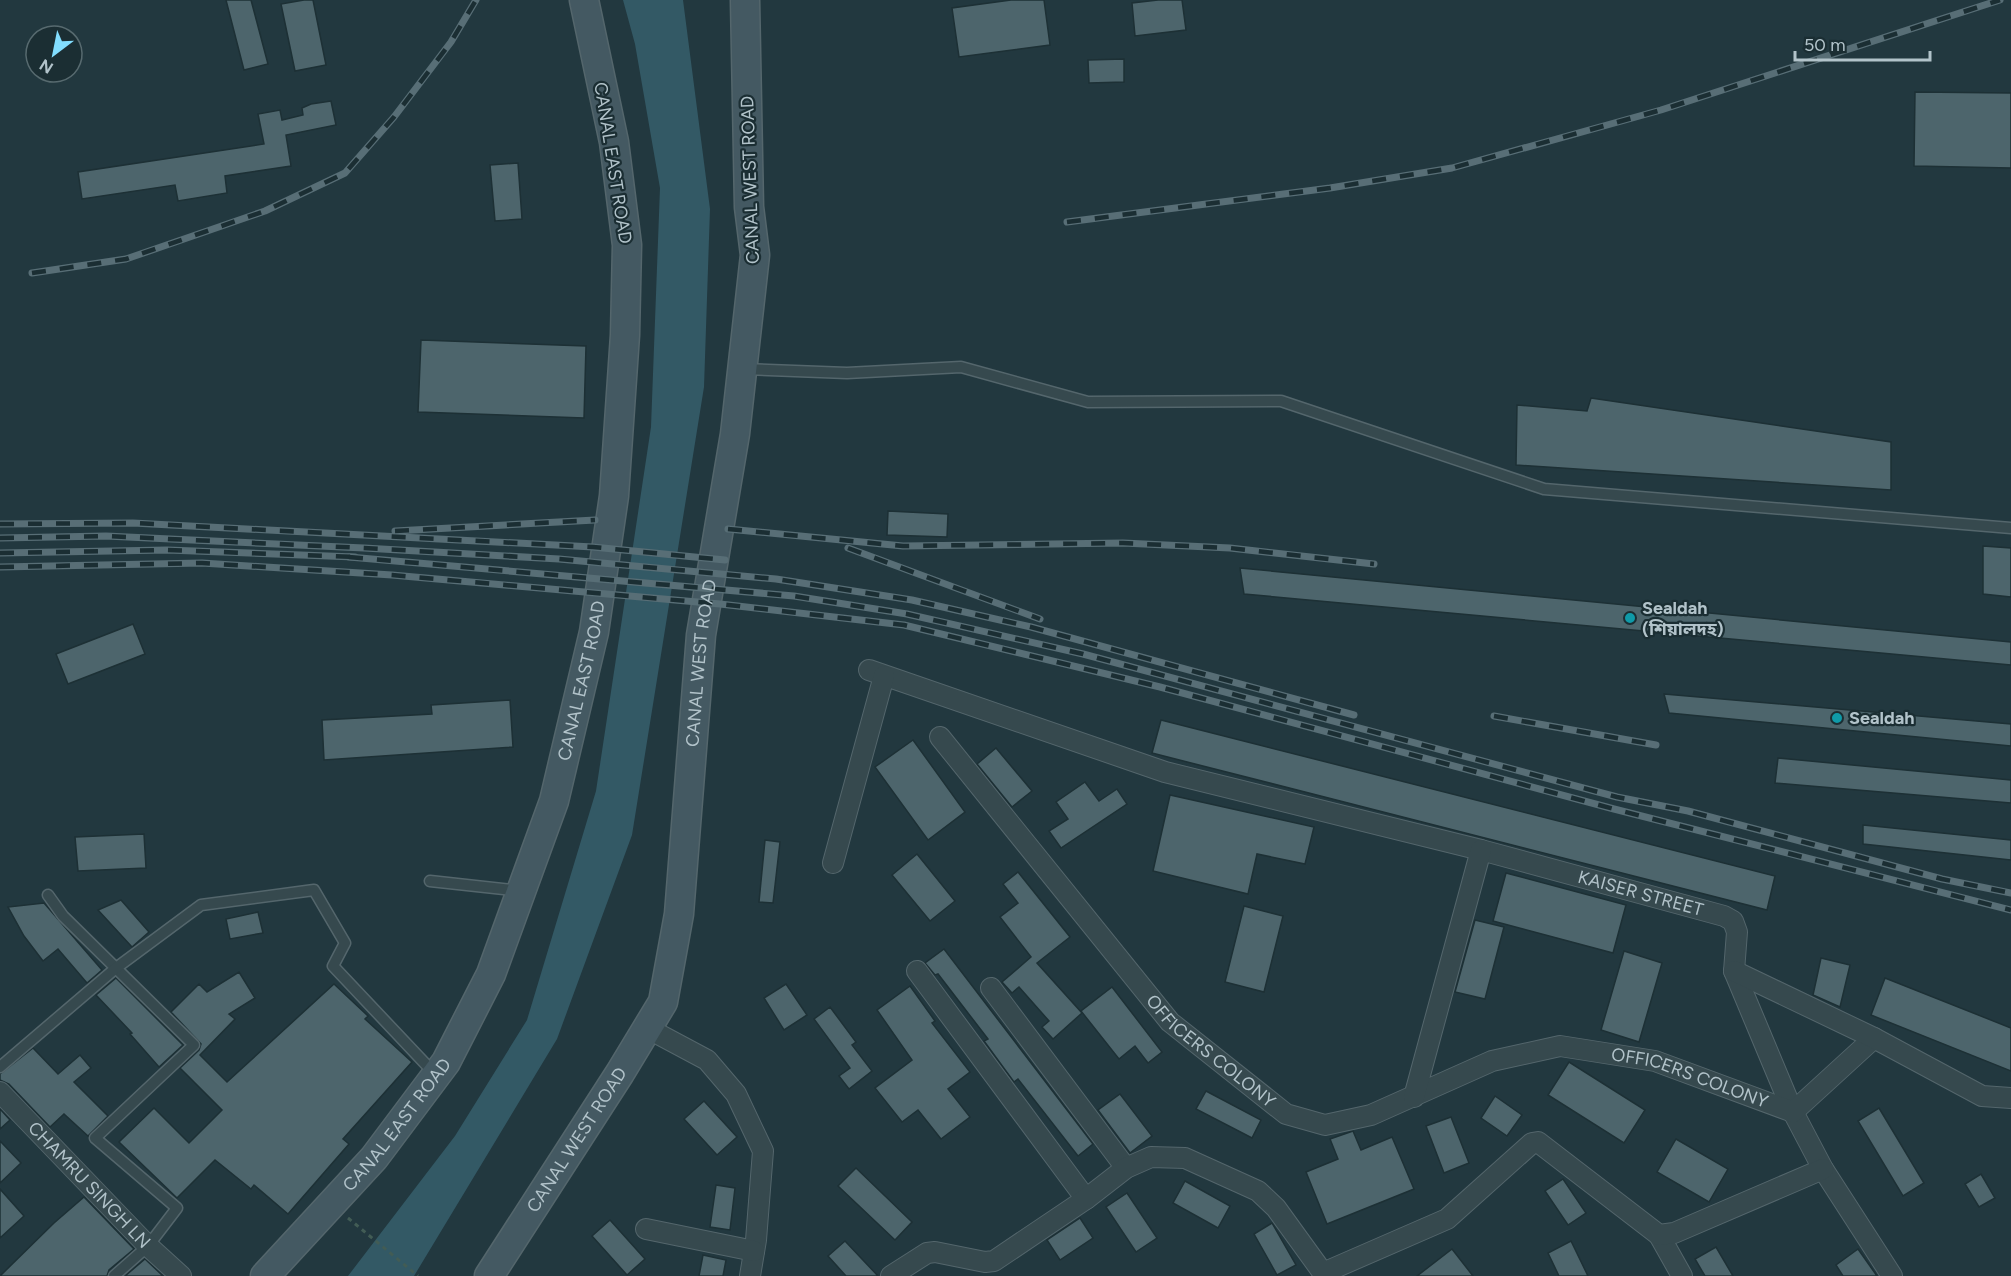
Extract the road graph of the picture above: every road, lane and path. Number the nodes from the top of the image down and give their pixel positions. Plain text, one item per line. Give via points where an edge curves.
1 (584, 0) edge
2 (745, 0) edge
3 (742, 369) junction
4 (2011, 528) edge
5 (939, 737) dead end
6 (1481, 850) junction
7 (833, 862) dead end
8 (430, 881) dead end
9 (521, 891) junction
10 (48, 895) dead end
11 (116, 968) junction
12 (1734, 970) junction
13 (916, 971) dead end
14 (991, 988) dead end
15 (647, 1028) junction
16 (1874, 1038) junction
17 (0, 1067) edge
18 (437, 1077) junction
19 (0, 1092) edge
20 (1414, 1097) junction
21 (2011, 1098) edge
22 (1793, 1112) junction
23 (1126, 1168) junction
24 (1823, 1169) junction
25 (1086, 1199) junction
26 (331, 1204) junction
27 (646, 1229) dead end
28 (1659, 1235) junction
29 (148, 1246) junction
30 (754, 1251) junction
31 (494, 1274) edge
32 (1320, 1274) edge
33 (114, 1276) edge
34 (181, 1276) edge
35 (265, 1276) edge
36 (418, 1276) edge
37 (750, 1276) edge
38 (891, 1276) edge
39 (1682, 1276) edge
40 (1892, 1276) edge

1 - 9 main road, CANAL EAST ROAD via 614,142 627,244 625,335 614,485 591,644 554,801
2 - 3 main road, CANAL WEST ROAD via 749,207 755,255
3 - 4 lane via 847,373 961,368 1088,402 1281,401 1544,489
3 - 15 main road, CANAL WEST ROAD via 701,635 679,914 663,1002
5 - 20 street, OFFICERS COLONY via 1170,1022 1286,1114 1325,1125 1371,1116
6 - 7 street, KAISER STREET via 1165,772 877,673
6 - 12 street, KAISER STREET via 1724,916 1733,921 1737,932
6 - 20 street
8 - 9 lane
9 - 18 main road, CANAL EAST ROAD via 490,974
10 - 11 lane via 63,916
11 - 17 lane
11 - 18 lane via 201,905 314,890 345,943 333,966
11 - 29 lane via 194,1045 94,1138 177,1208
12 - 16 street
12 - 22 street, KAISER STREET
13 - 25 street
14 - 23 street
15 - 30 street via 707,1060 736,1094 763,1151
15 - 31 main road, CANAL WEST ROAD
16 - 21 street via 1982,1096
16 - 22 street
18 - 26 main road, CANAL EAST ROAD via 374,1158
19 - 29 street, CHAMRU SINGH LN
20 - 22 street, OFFICERS COLONY via 1492,1061 1560,1046 1655,1061
22 - 24 street, KAISER STREET
23 - 25 street
23 - 32 street via 1150,1157 1185,1158 1240,1181 1276,1208
24 - 28 street via 1674,1233
24 - 40 street, KAISER STREET
25 - 38 street via 994,1260 985,1262 935,1251
26 - 35 main road, CANAL EAST ROAD
26 - 36 path
27 - 30 street
28 - 32 street via 1538,1142 1532,1143 1447,1219
28 - 39 street
29 - 33 lane
29 - 34 street, CHAMRU SINGH LN
30 - 37 street

